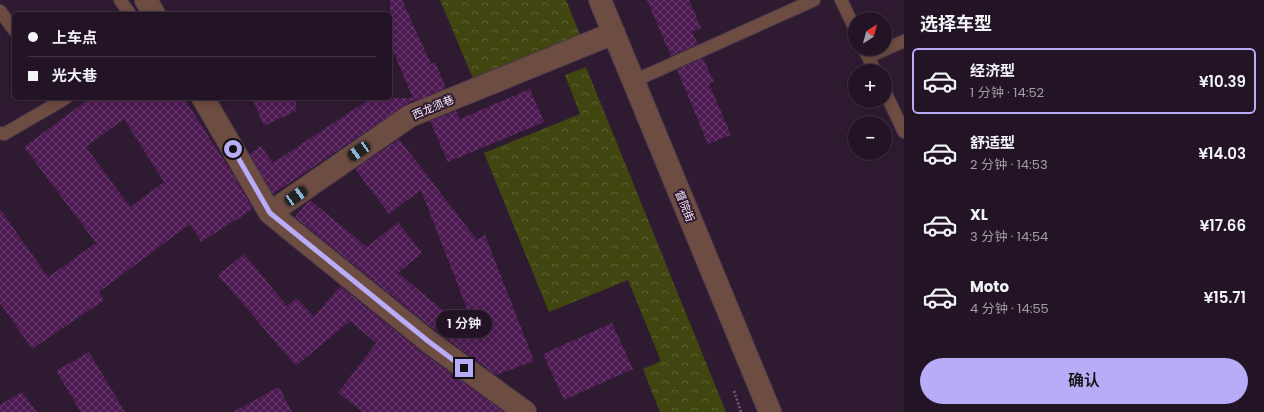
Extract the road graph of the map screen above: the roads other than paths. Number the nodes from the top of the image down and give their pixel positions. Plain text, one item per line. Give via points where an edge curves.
1 (120, 0) edge
2 (146, 0) edge
3 (600, 0) edge
4 (814, 0) edge
5 (841, 0) edge
6 (0, 11) edge
7 (129, 12) edge
8 (153, 12) edge
9 (848, 14) edge
10 (12, 27) edge
11 (614, 33) junction
12 (904, 41) edge
13 (892, 45) edge
14 (634, 82) junction
15 (63, 100) edge
16 (204, 100) edge
17 (892, 107) edge
18 (904, 132) edge
19 (0, 133) edge
20 (270, 213) junction
21 (525, 412) edge
22 (770, 412) edge

1 - 7 lane
2 - 8 street
3 - 11 street, 督院街
4 - 14 lane
5 - 9 lane
6 - 10 lane
11 - 14 street, 督院街
11 - 20 street, 西龙须巷 via 410,116
12 - 13 lane
14 - 22 street, 督院街
15 - 19 lane via 4,134
16 - 20 street
17 - 18 lane
20 - 21 street via 428,341

